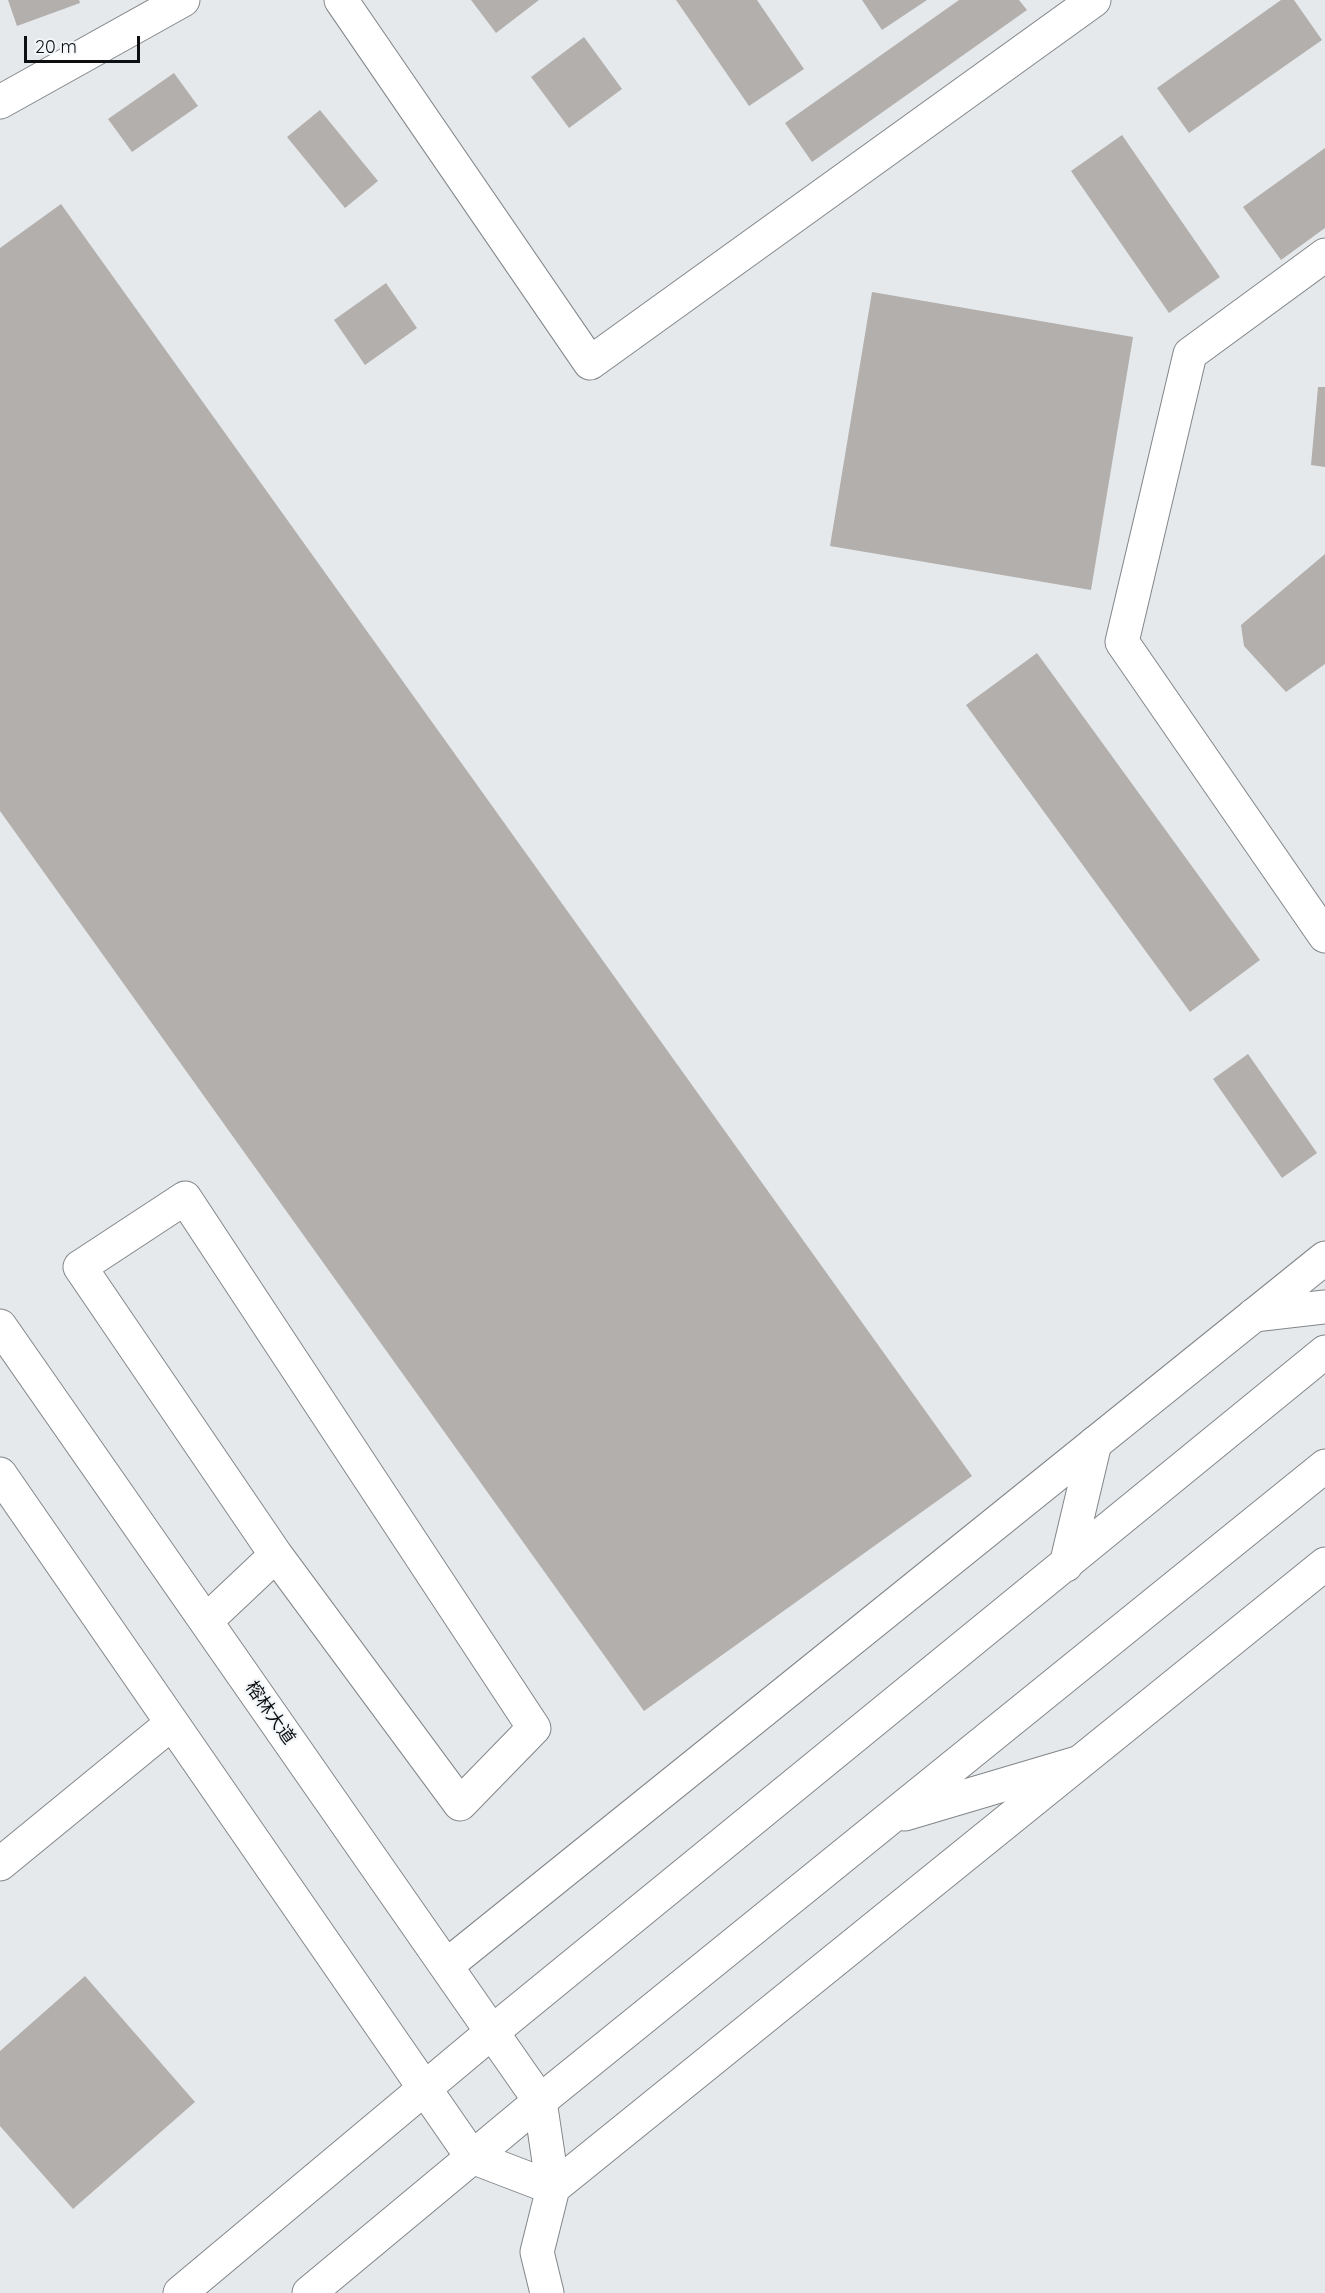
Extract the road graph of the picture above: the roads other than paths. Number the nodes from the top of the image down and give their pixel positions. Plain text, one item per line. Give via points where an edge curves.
1 (183, 0) edge
2 (341, 0) edge
3 (1094, 0) edge
4 (0, 102) edge
5 (1325, 255) edge
6 (1325, 936) edge
7 (1325, 1258) edge
8 (1325, 1306) edge
9 (1254, 1315) junction
10 (0, 1326) edge
11 (1325, 1352) edge
12 (1095, 1443) junction
13 (1325, 1466) edge
14 (0, 1474) edge
15 (276, 1555) junction
16 (1325, 1564) edge
17 (1066, 1565) junction
18 (206, 1621) junction
19 (171, 1724) junction
20 (1077, 1763) junction
21 (889, 1819) junction
22 (0, 1864) edge
23 (446, 1966) junction
24 (492, 2032) junction
25 (426, 2088) junction
26 (540, 2101) junction
27 (472, 2157) junction
28 (553, 2188) junction
29 (180, 2293) edge
30 (309, 2293) edge
31 (547, 2293) edge

1 - 4 street
2 - 3 street via 590,363
5 - 6 street via 1190,354 1122,642
7 - 9 street
8 - 9 street
9 - 12 street
10 - 18 street, 榕林大道
11 - 17 street
12 - 17 street
12 - 23 street
13 - 21 street
14 - 19 street
15 - 15 street via 80,1267 185,1198 534,1728 460,1804
15 - 18 street
16 - 20 street
17 - 24 street
18 - 23 street, 榕林大道
19 - 22 street
19 - 25 street
20 - 21 street
20 - 28 street
21 - 26 street
23 - 24 street, 榕林大道
24 - 25 street
24 - 26 street, 榕林大道
25 - 27 street
25 - 29 street
26 - 27 street
26 - 28 street
27 - 28 street
27 - 30 street
28 - 31 street via 537,2252

